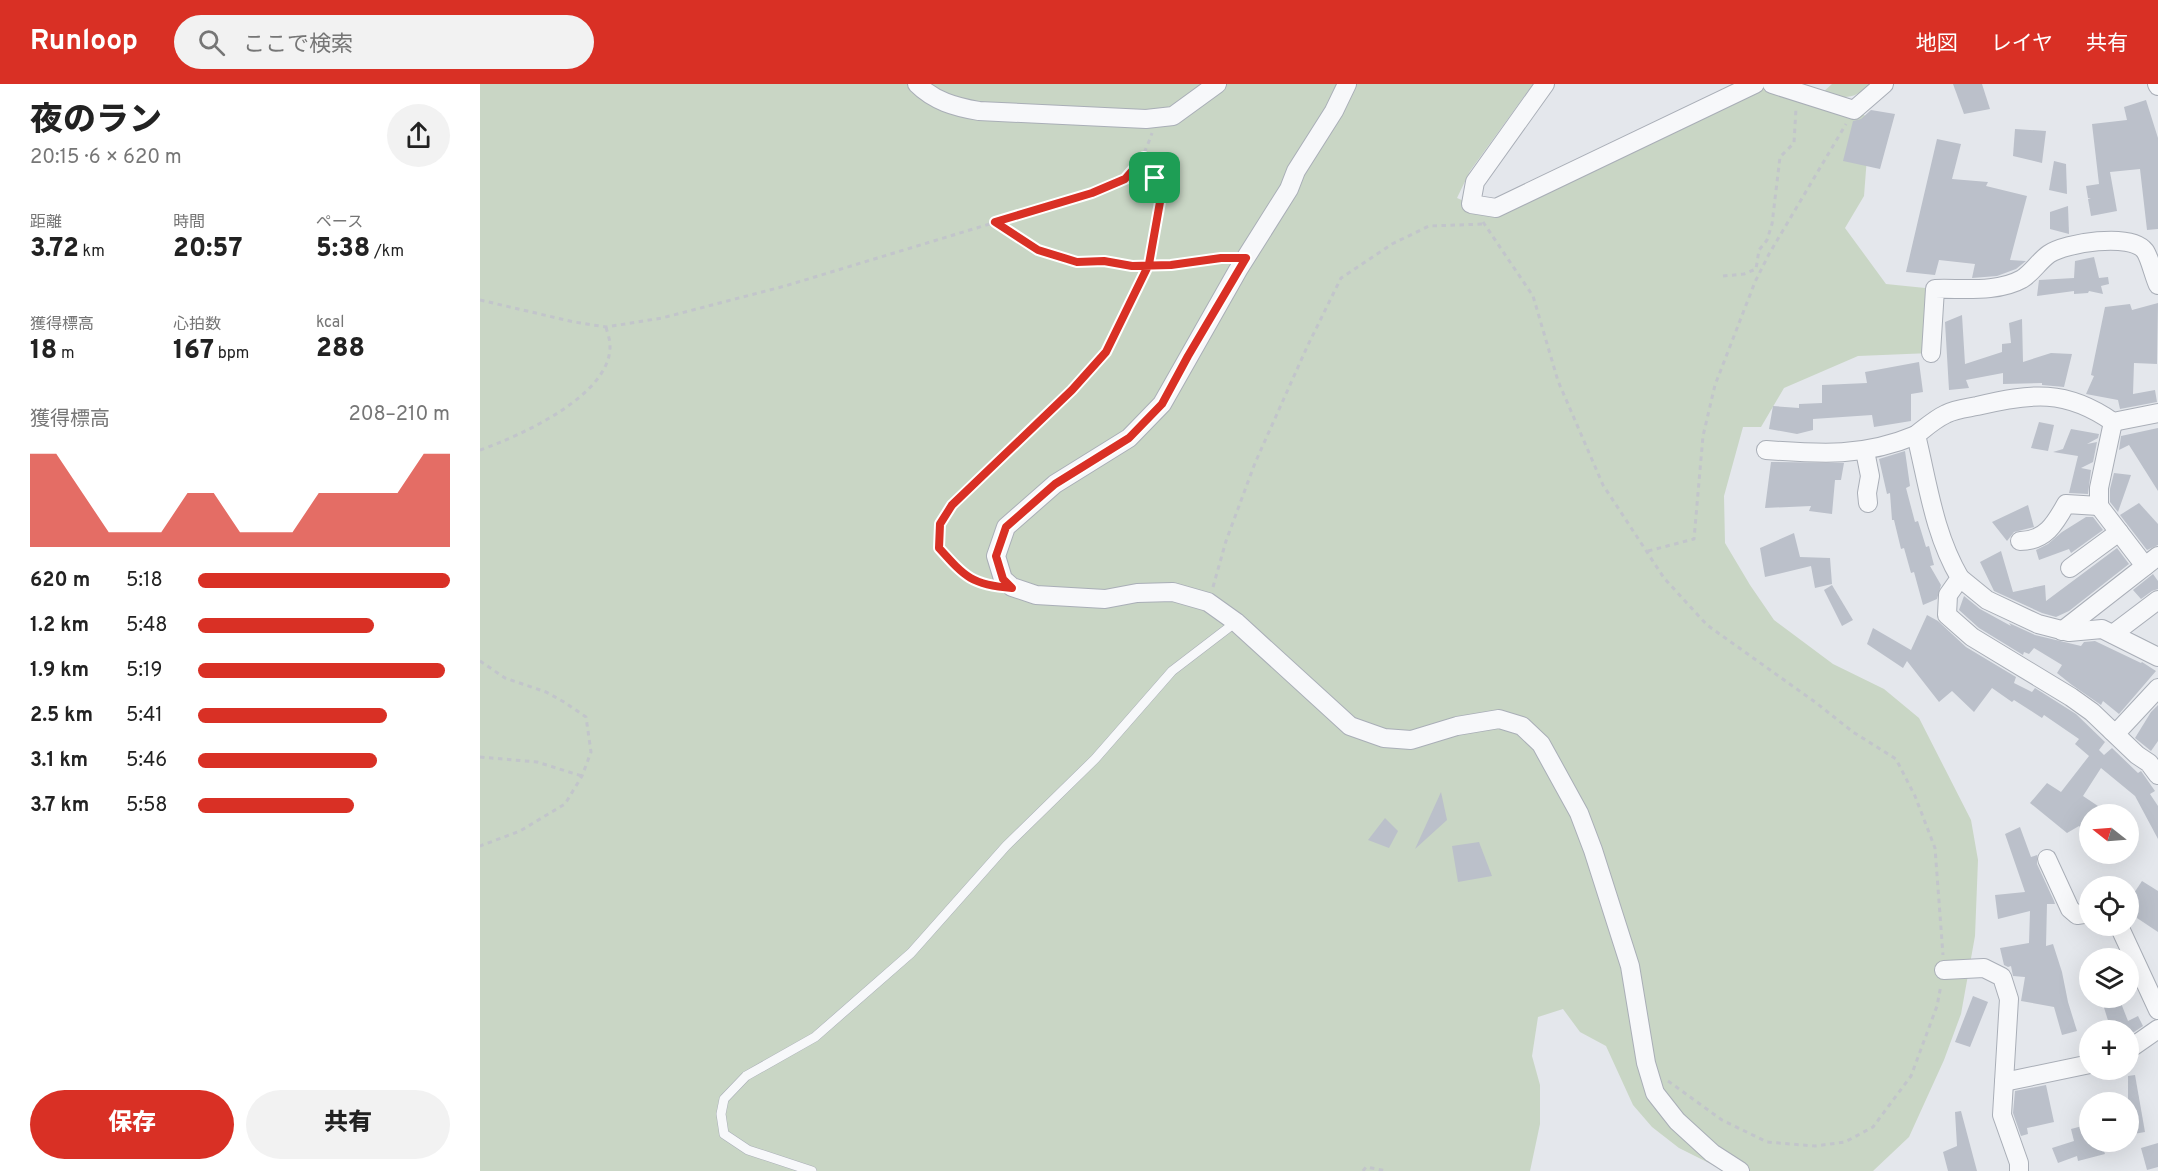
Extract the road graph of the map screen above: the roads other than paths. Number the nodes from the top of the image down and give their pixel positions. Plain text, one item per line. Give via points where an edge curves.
1 (917, 84) edge
2 (1217, 84) edge
3 (1347, 84) edge
4 (1545, 84) edge
5 (1755, 84) edge
6 (1884, 84) edge
7 (1776, 85) edge
8 (1728, 89) edge
9 (2158, 285) edge
10 (1931, 353) dead end
11 (2158, 413) edge
12 (2113, 422) junction
13 (1916, 435) junction
14 (1766, 450) dead end
15 (1865, 451) junction
16 (1868, 503) dead end
17 (2099, 506) junction
18 (2119, 532) junction
19 (2020, 541) dead end
20 (2152, 561) edge
21 (2070, 568) dead end
22 (1960, 578) junction
23 (2158, 600) edge
24 (1236, 622) junction
25 (2062, 631) junction
26 (2113, 634) junction
27 (2158, 657) edge
28 (2158, 688) edge
29 (2112, 731) junction
30 (2158, 775) edge
31 (2047, 859) dead end
32 (2079, 915) edge
33 (2124, 936) edge
34 (1944, 970) road end
35 (2158, 1010) edge
36 (2158, 1029) edge
37 (2139, 1042) edge
38 (2079, 1066) edge
39 (2004, 1082) junction
40 (812, 1171) edge
41 (1740, 1171) edge
42 (2019, 1171) edge

1 - 2 street via 952,106 978,111 1146,119 1173,116
3 - 24 street via 1162,404 1129,438 1055,484 1006,527 996,556 1003,579 1012,588 1036,595 1105,599 1173,592 1208,602
4 - 8 street via 1475,182 1471,204 1496,208
5 - 8 street
6 - 7 street via 1854,110
9 - 10 street via 2145,251 2133,242 2110,239 2050,253 2022,279 2010,283 1935,289
11 - 12 street
12 - 13 street via 2096,410 2040,395 1947,413
12 - 17 street
13 - 15 street
13 - 22 street via 1943,547
14 - 15 street
15 - 16 street via 1870,476
17 - 18 street
17 - 19 street via 2066,504 2048,531
18 - 20 street
18 - 21 street
20 - 25 street
22 - 25 street via 1987,600 2026,620
22 - 29 street via 1948,595 1947,615 1972,637 2071,697
23 - 26 street
24 - 40 lane via 1172,671 1095,759 1006,846 911,953 815,1037 746,1076 724,1099 720,1114 724,1134 748,1150
24 - 41 street via 1350,726 1384,738 1411,740 1499,719 1522,726 1541,744 1579,813 1593,850 1630,966 1646,1063 1655,1093 1677,1121 1712,1153
25 - 26 street via 2094,629
26 - 27 street
28 - 29 street via 2119,730
29 - 30 street
31 - 32 street via 2070,909
33 - 35 street
34 - 39 street via 1984,968 2002,977 2009,999
36 - 37 street
38 - 39 street
39 - 42 street via 2002,1115

